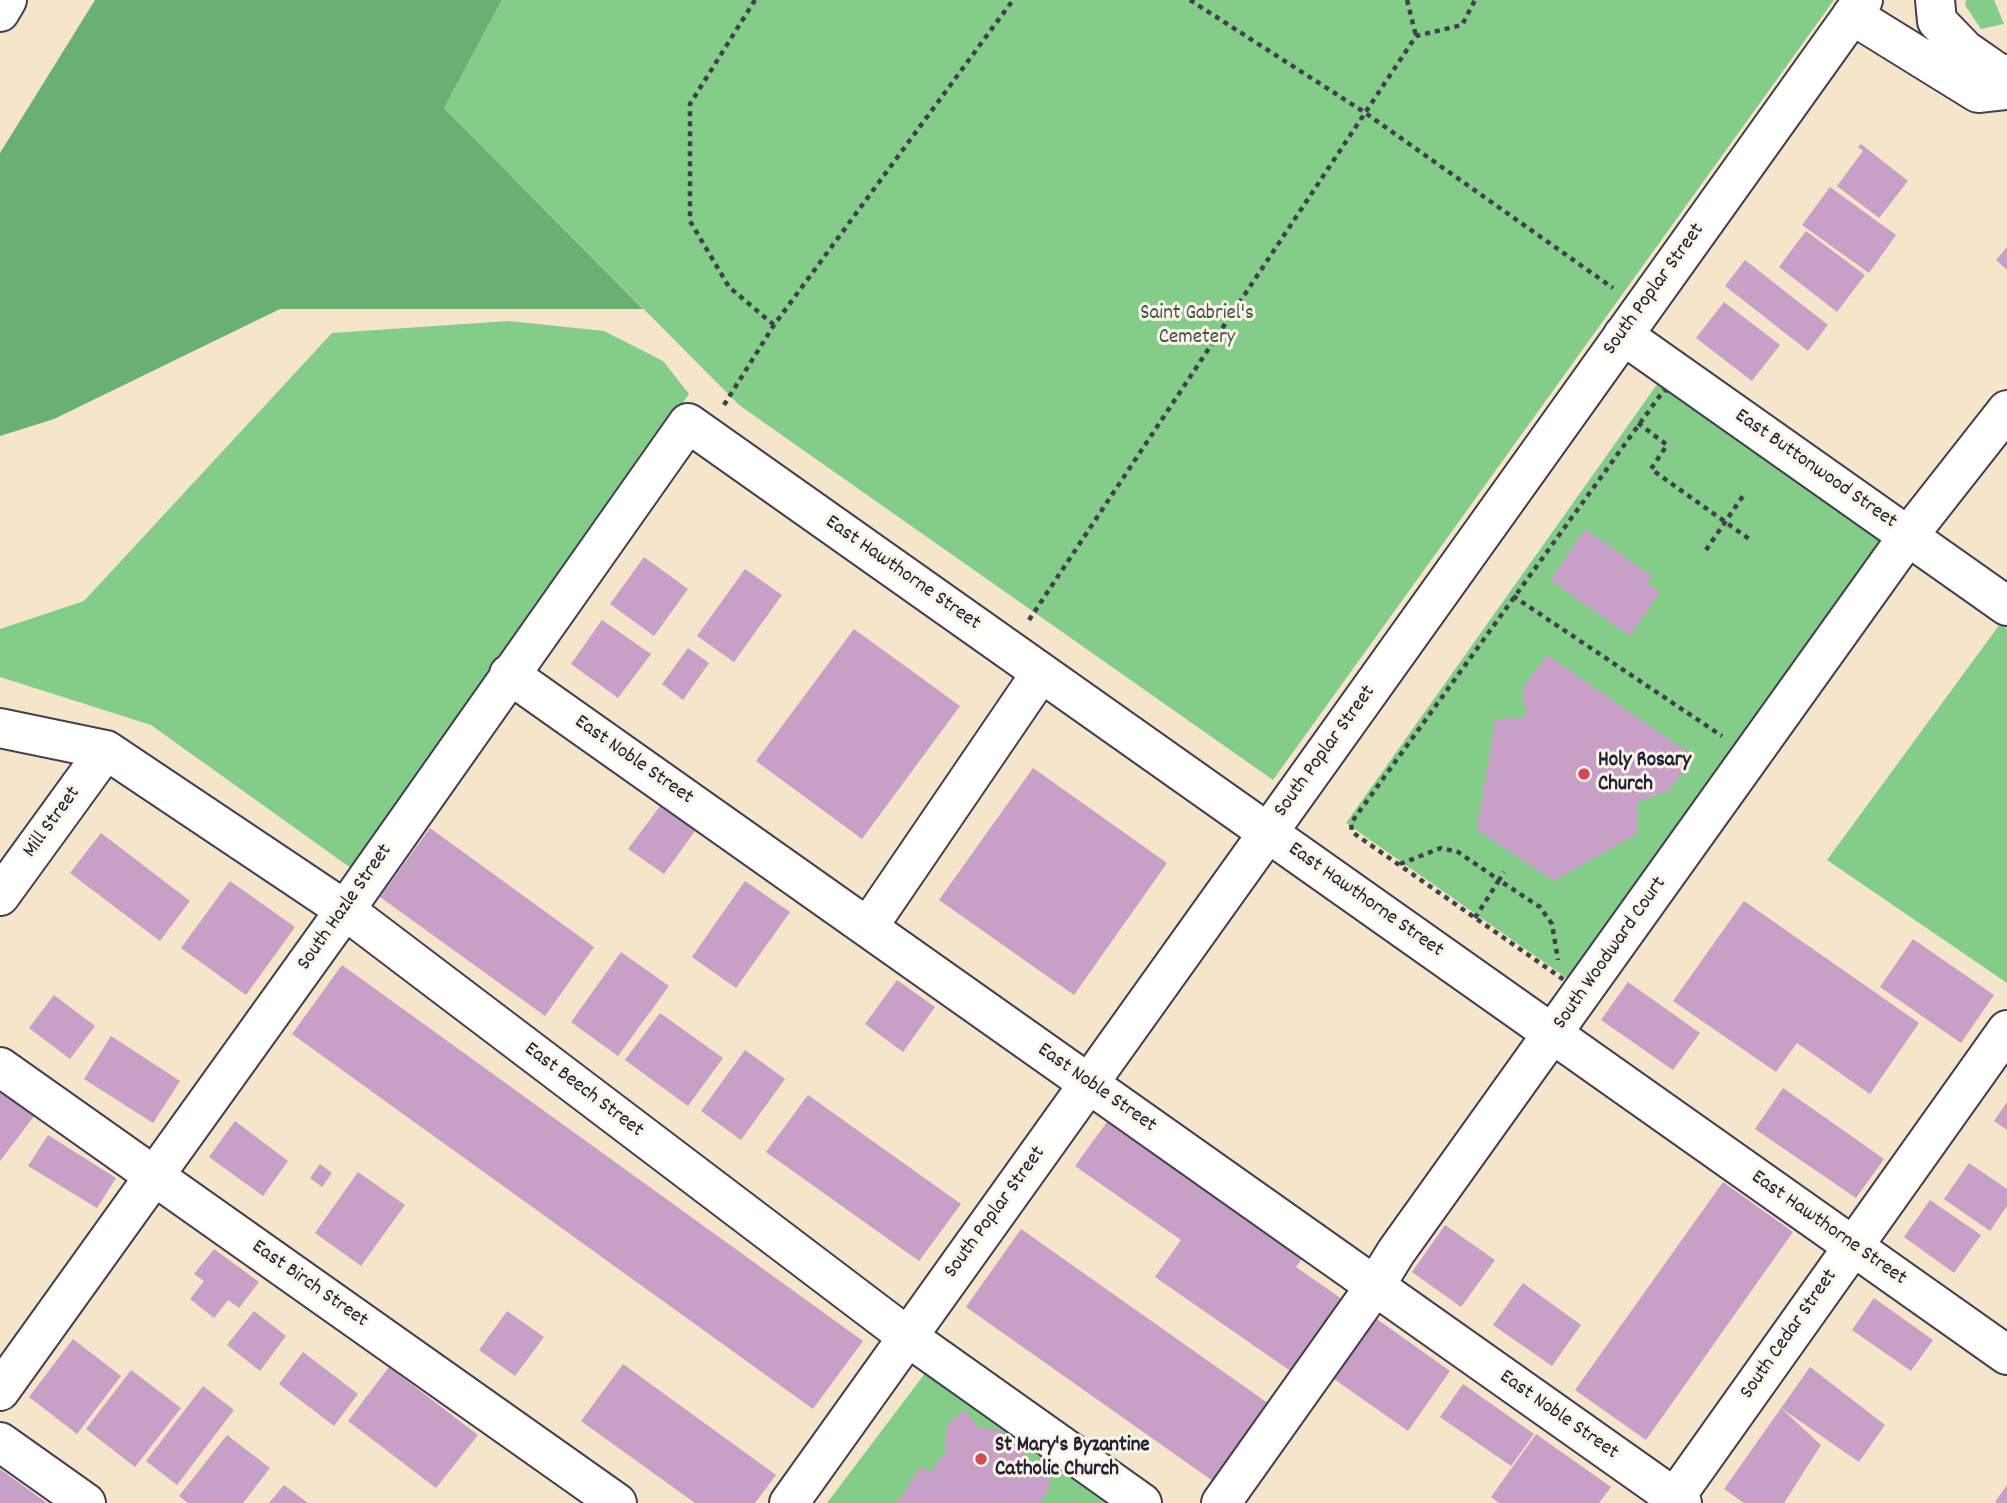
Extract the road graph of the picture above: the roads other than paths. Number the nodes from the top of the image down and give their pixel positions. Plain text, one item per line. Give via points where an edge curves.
1 (6, 0) edge
2 (1935, 0) edge
3 (1857, 7) edge
4 (0, 12) edge
5 (2007, 74) edge
6 (2007, 90) edge
7 (1623, 335) junction
8 (2007, 410) edge
9 (695, 428) joint
10 (1908, 536) junction
11 (2007, 606) edge
12 (1041, 673) junction
13 (509, 674) junction
14 (0, 727) edge
15 (106, 750) junction
16 (1268, 833) junction
17 (0, 896) edge
18 (345, 910) junction
19 (868, 928) junction
20 (2007, 1030) edge
21 (1553, 1035) junction
22 (0, 1066) edge
23 (1089, 1084) junction
24 (154, 1175) junction
25 (1853, 1247) junction
26 (1375, 1286) junction
27 (908, 1337) junction
28 (2007, 1355) edge
29 (0, 1391) edge
30 (0, 1443) edge
31 (1676, 1501) edge
32 (86, 1503) edge
33 (617, 1503) edge
34 (789, 1503) edge
35 (1142, 1503) edge
36 (1221, 1503) edge

1 - 4 street
2 - 5 street via 1937,21 1956,41 1998,73
3 - 6 street via 1978,93
3 - 7 street, South Poplar Street
7 - 10 street, East Buttonwood Street
7 - 16 street, South Poplar Street
8 - 10 street, South Woodward Court
9 - 12 street, East Hawthorne Street
9 - 13 street, South Hazle Street
10 - 11 street, East Buttonwood Street
10 - 21 street, South Woodward Court
12 - 16 street, East Hawthorne Street
12 - 19 street
13 - 18 street, South Hazle Street
13 - 19 street, East Noble Street
14 - 15 street, East Beech Street
15 - 17 street, Mill Street
15 - 18 street, East Beech Street
16 - 21 street, East Hawthorne Street
16 - 23 street, South Poplar Street
18 - 24 street, South Hazle Street
18 - 27 street, East Beech Street
19 - 23 street, East Noble Street
20 - 25 street, South Cedar Street
21 - 25 street, East Hawthorne Street
21 - 26 street, South Woodward Court
22 - 24 street, East Birch Street
23 - 26 street, East Noble Street
23 - 27 street, South Poplar Street
24 - 29 street, South Hazle Street
24 - 33 street, East Birch Street
25 - 28 street, East Hawthorne Street
25 - 31 street, South Cedar Street
26 - 31 street, East Noble Street
26 - 36 street, South Woodward Court
27 - 34 street, South Poplar Street
27 - 35 street, East Beech Street
30 - 32 street

